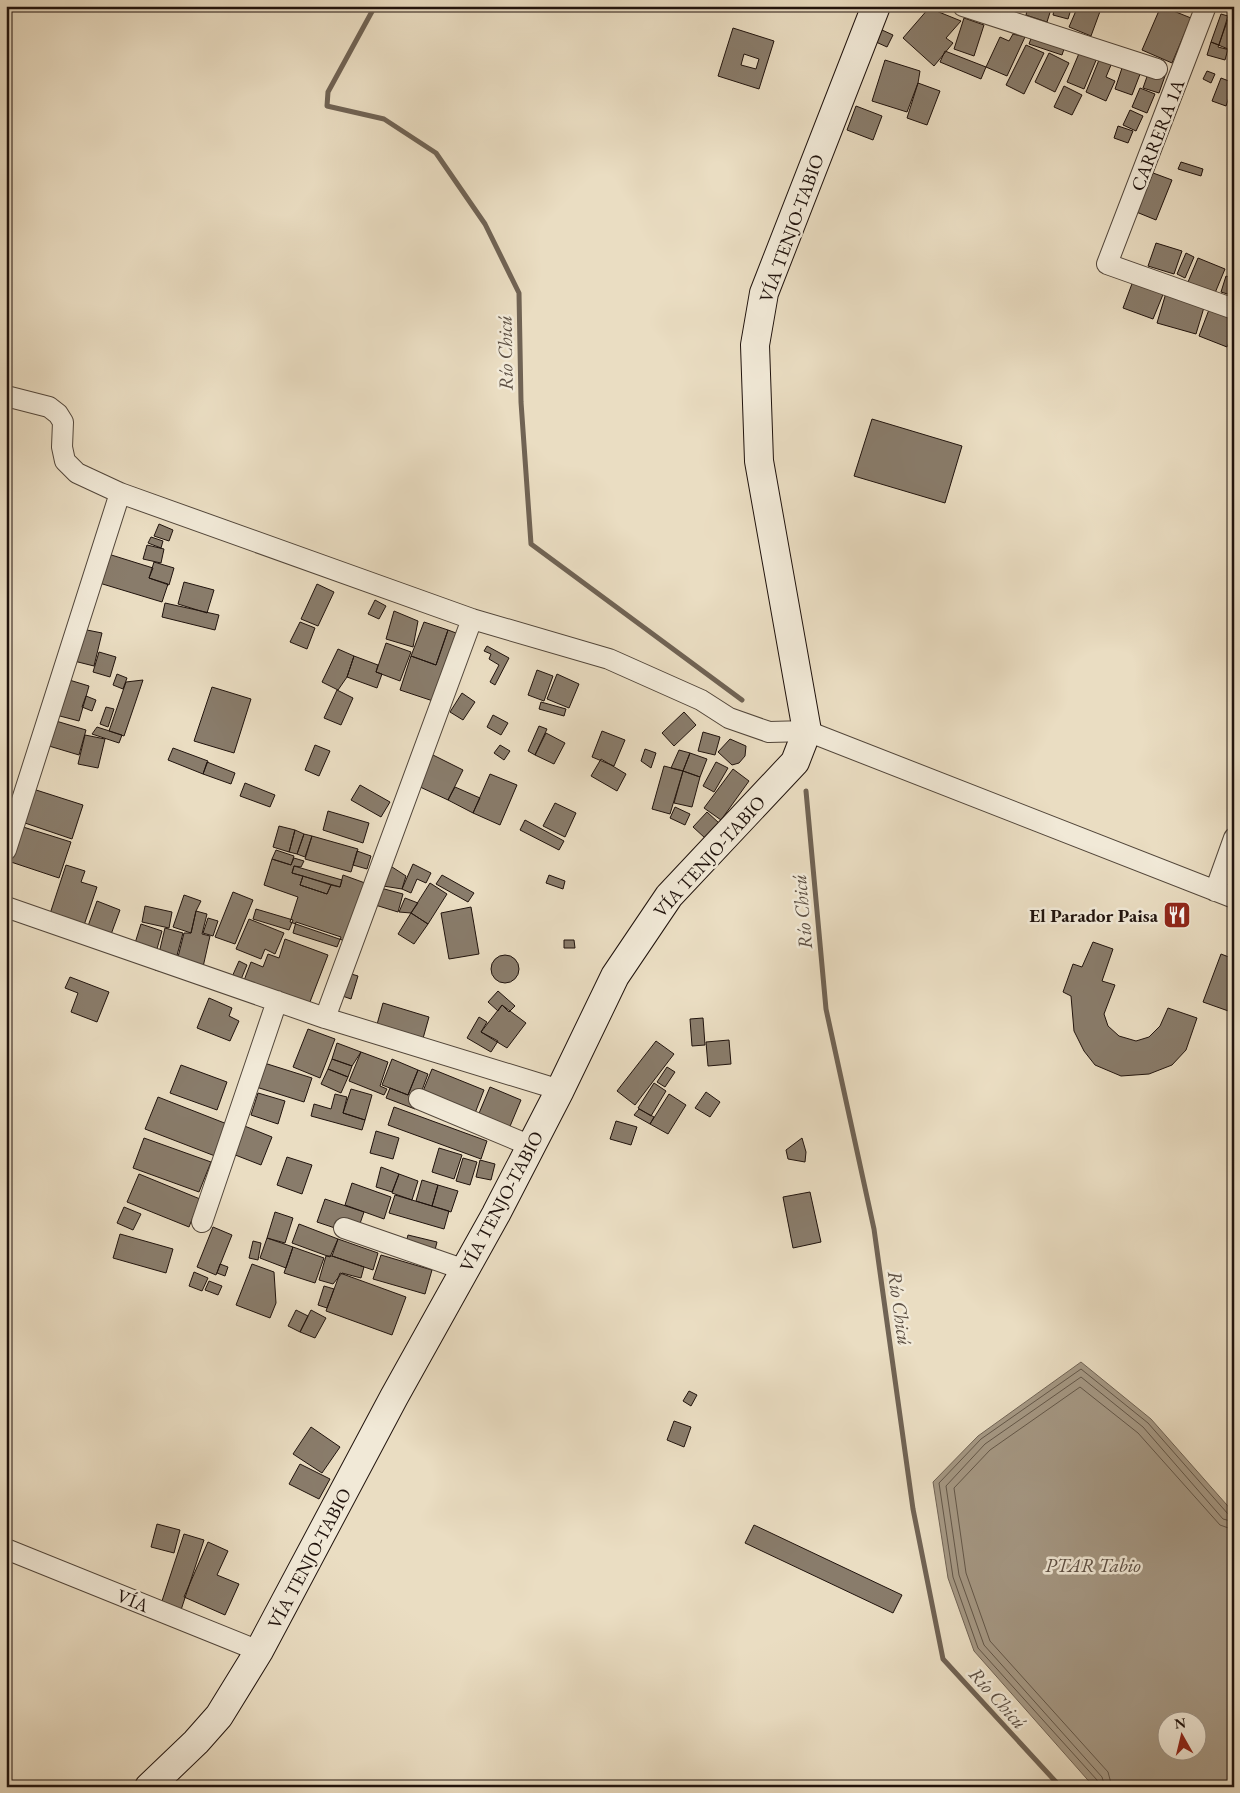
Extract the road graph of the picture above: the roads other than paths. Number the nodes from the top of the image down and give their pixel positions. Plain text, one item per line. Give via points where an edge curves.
1 (876, 6) edge
2 (963, 6) edge
3 (1206, 6) edge
4 (1157, 69) dead end
5 (1234, 309) edge
6 (6, 396) edge
7 (120, 493) junction
8 (472, 619) junction
9 (807, 731) junction
10 (1234, 838) edge
11 (6, 850) edge
12 (1224, 894) edge
13 (6, 907) edge
14 (278, 1001) junction
15 (325, 1018) junction
16 (560, 1090) junction
17 (419, 1099) dead end
18 (531, 1146) junction
19 (202, 1222) dead end
20 (344, 1228) dead end
21 (465, 1270) junction
22 (6, 1549) edge
23 (260, 1651) junction
24 (149, 1787) edge

1 - 9 main road, VÍA TENJO-TABIO via 764,293 755,345 759,461
2 - 4 street
3 - 5 street, CARRERA 1A via 1107,264
6 - 7 street via 49,407 58,414 63,422 62,447 66,461 77,473
7 - 8 street
7 - 11 street
8 - 9 street via 609,659 701,700 730,718 769,732
8 - 15 street
9 - 12 street
9 - 16 main road, VÍA TENJO-TABIO via 795,762 687,875 649,922 615,976
10 - 12 street
13 - 14 street
14 - 15 street
14 - 19 street
15 - 16 street
16 - 18 main road, VÍA TENJO-TABIO
17 - 18 street
18 - 21 main road, VÍA TENJO-TABIO
20 - 21 street
21 - 23 main road, VÍA TENJO-TABIO
22 - 23 street, VÍA
23 - 24 main road, VÍA TENJO-TABIO via 219,1716

